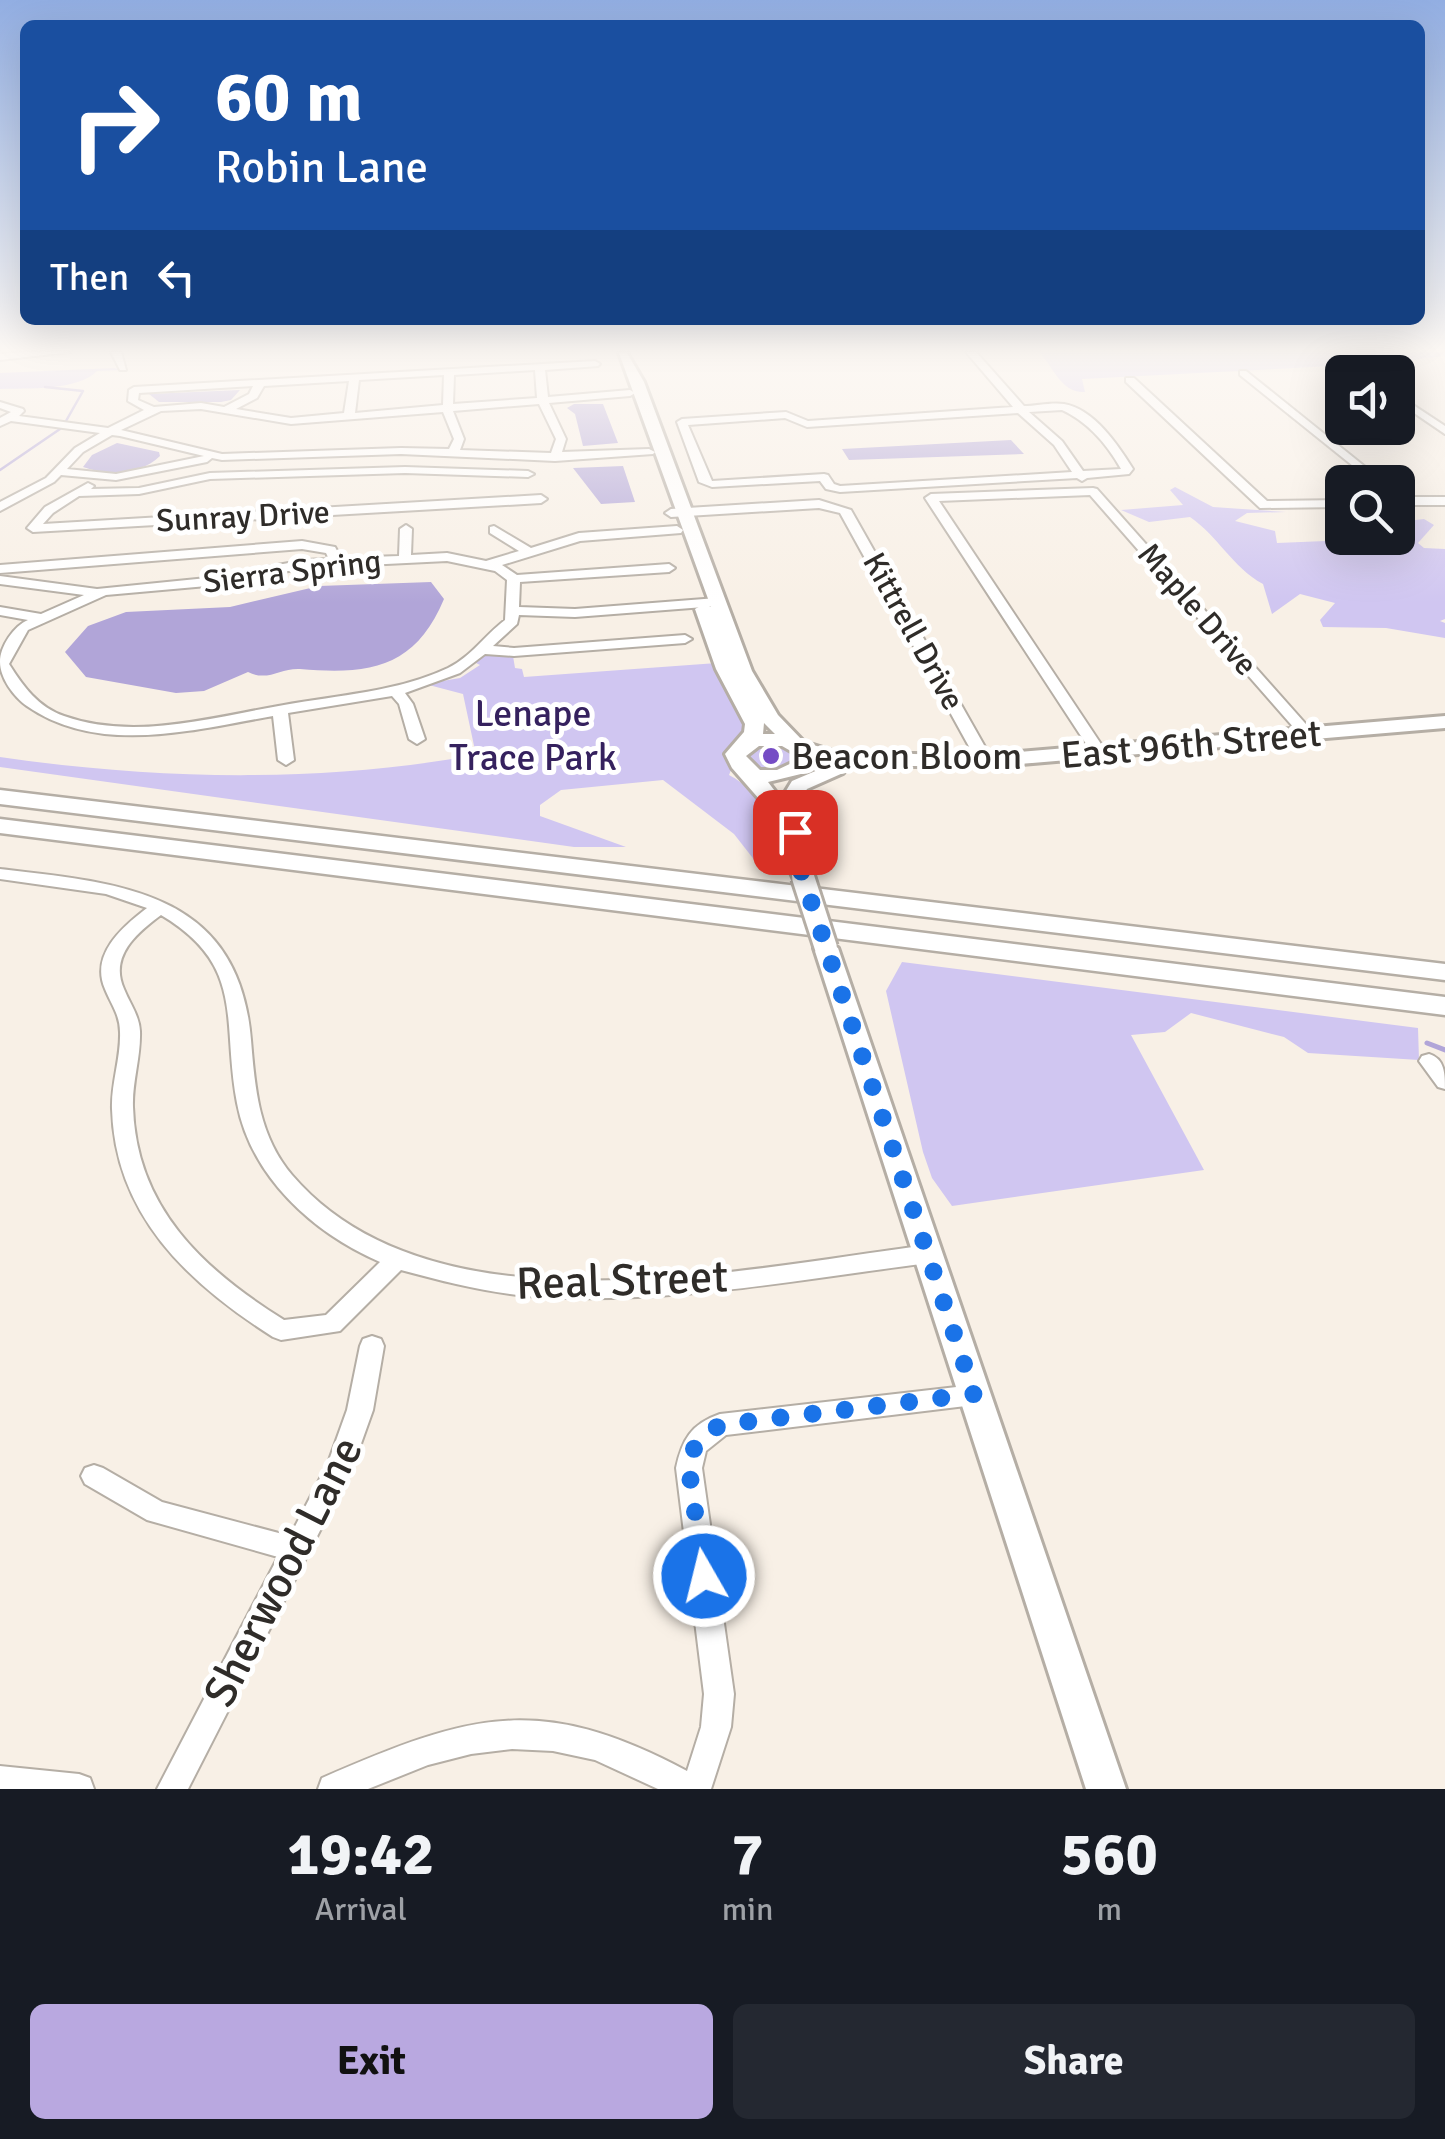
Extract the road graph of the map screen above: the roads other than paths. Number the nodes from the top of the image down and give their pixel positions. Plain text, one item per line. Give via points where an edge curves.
1 (104, 435) edge
2 (130, 435) edge
3 (312, 435) edge
4 (458, 435) edge
5 (560, 435) edge
6 (649, 435) edge
7 (652, 435) edge
8 (687, 435) edge
9 (1049, 435) edge
10 (1102, 435) edge
11 (1190, 435) edge
12 (1321, 435) edge
13 (176, 447) junction
14 (693, 451) junction
15 (454, 453) junction
16 (657, 453) junction
17 (310, 457) junction
18 (555, 457) junction
19 (170, 464) junction
20 (1358, 465) edge
21 (60, 472) junction
22 (308, 474) junction
23 (528, 474) dead end
24 (101, 478) junction
25 (1084, 482) junction
26 (78, 492) junction
27 (542, 499) dead end
28 (1415, 500) edge
29 (1445, 501) edge
30 (1325, 505) edge
31 (0, 507) edge
32 (678, 518) junction
33 (406, 529) dead end
34 (494, 530) dead end
35 (529, 552) junction
36 (405, 558) junction
37 (337, 562) junction
38 (488, 565) junction
39 (669, 568) dead end
40 (0, 569) edge
41 (514, 578) junction
42 (0, 580) edge
43 (103, 592) junction
44 (708, 600) junction
45 (0, 611) edge
46 (520, 611) junction
47 (37, 617) junction
48 (685, 639) dead end
49 (479, 649) junction
50 (2, 672) edge
51 (396, 691) junction
52 (280, 710) junction
53 (1445, 722) edge
54 (1307, 734) junction
55 (417, 739) dead end
56 (743, 744) junction
57 (798, 745) junction
58 (1099, 753) junction
59 (286, 760) dead end
60 (986, 761) junction
61 (938, 763) junction
62 (836, 769) junction
63 (747, 771) junction
64 (792, 773) junction
65 (0, 797) edge
66 (787, 807) junction
67 (0, 826) edge
68 (794, 848) junction
69 (0, 874) edge
70 (159, 908) junction
71 (1445, 972) edge
72 (1445, 1006) edge
73 (1429, 1061) dead end
74 (1445, 1082) edge
75 (928, 1254) junction
76 (396, 1260) junction
77 (372, 1346) dead end
78 (974, 1394) junction
79 (94, 1476) dead end
80 (296, 1550) junction
81 (0, 1781) edge
82 (78, 1789) edge
83 (172, 1789) edge
84 (332, 1789) edge
85 (693, 1789) edge
86 (1106, 1789) edge

1 - 21 street via 73,454
2 - 13 street
3 - 17 street
4 - 15 street
5 - 18 street
6 - 16 main road
7 - 16 main road
8 - 14 street
9 - 25 street, Maple Drive
10 - 25 street via 1128,469
11 - 30 street via 1268,507
12 - 20 street
13 - 17 street via 222,457
13 - 19 street
14 - 16 street
14 - 25 street via 705,482 824,477 841,489
15 - 17 street
15 - 18 street
16 - 18 street
16 - 32 main road
17 - 19 street
17 - 22 street
19 - 24 street
21 - 24 street
21 - 31 street
22 - 23 street
22 - 26 street
24 - 26 street, Sunray Drive
25 - 54 street, Maple Drive
25 - 58 street via 931,498
26 - 27 street, Sunray Drive via 30,526
28 - 29 street
32 - 35 street
32 - 44 main road
32 - 60 street, Kittrell Drive via 837,506 851,516
33 - 36 street
34 - 35 street
35 - 38 street
36 - 37 street, Sierra Spring
36 - 38 street, Sierra Spring via 447,556
37 - 40 street via 331,550 302,544
37 - 43 street, Sierra Spring
38 - 41 street, Sierra Spring
39 - 41 street
41 - 46 street
42 - 43 street
43 - 47 street, Sierra Spring
44 - 46 street via 575,613
44 - 56 main road via 725,669 755,724
44 - 57 main road via 770,718
45 - 47 street
46 - 49 street
47 - 50 street via 16,632
48 - 49 street
49 - 51 street via 457,670
50 - 52 street via 26,702 94,730 161,731
51 - 52 street
51 - 55 street
52 - 59 street
53 - 54 main road, East 96th Street
54 - 58 main road, East 96th Street
56 - 57 main road, East 96th Street via 770,738
56 - 63 main road via 734,756
57 - 61 main road, East 96th Street via 830,758
57 - 64 main road via 808,760
58 - 60 main road, East 96th Street
60 - 61 main road, East 96th Street
61 - 62 main road, East 96th Street
62 - 64 main road, East 96th Street
62 - 66 main road via 799,785
63 - 64 main road, East 96th Street
63 - 68 main road via 770,798
64 - 66 main road via 782,785
65 - 71 highway
66 - 68 main road
67 - 72 highway
68 - 75 main road, bridge
69 - 70 street, Real Street via 98,887
70 - 76 street, Real Street via 204,938 224,964 240,1008 247,1104 268,1157 326,1219
70 - 76 street via 118,945 110,969 128,1012 122,1106 132,1165 149,1209 204,1279 281,1330 332,1324
73 - 74 street
75 - 76 street, Real Street via 572,1290 481,1282
75 - 78 main road
77 - 80 street, Sherwood Lane via 354,1430
78 - 85 street via 720,1425 694,1444 688,1468 719,1694 716,1727
78 - 86 main road
79 - 80 street via 156,1512
80 - 83 street, Sherwood Lane
81 - 82 street
84 - 85 street via 416,1752 503,1733 588,1741

